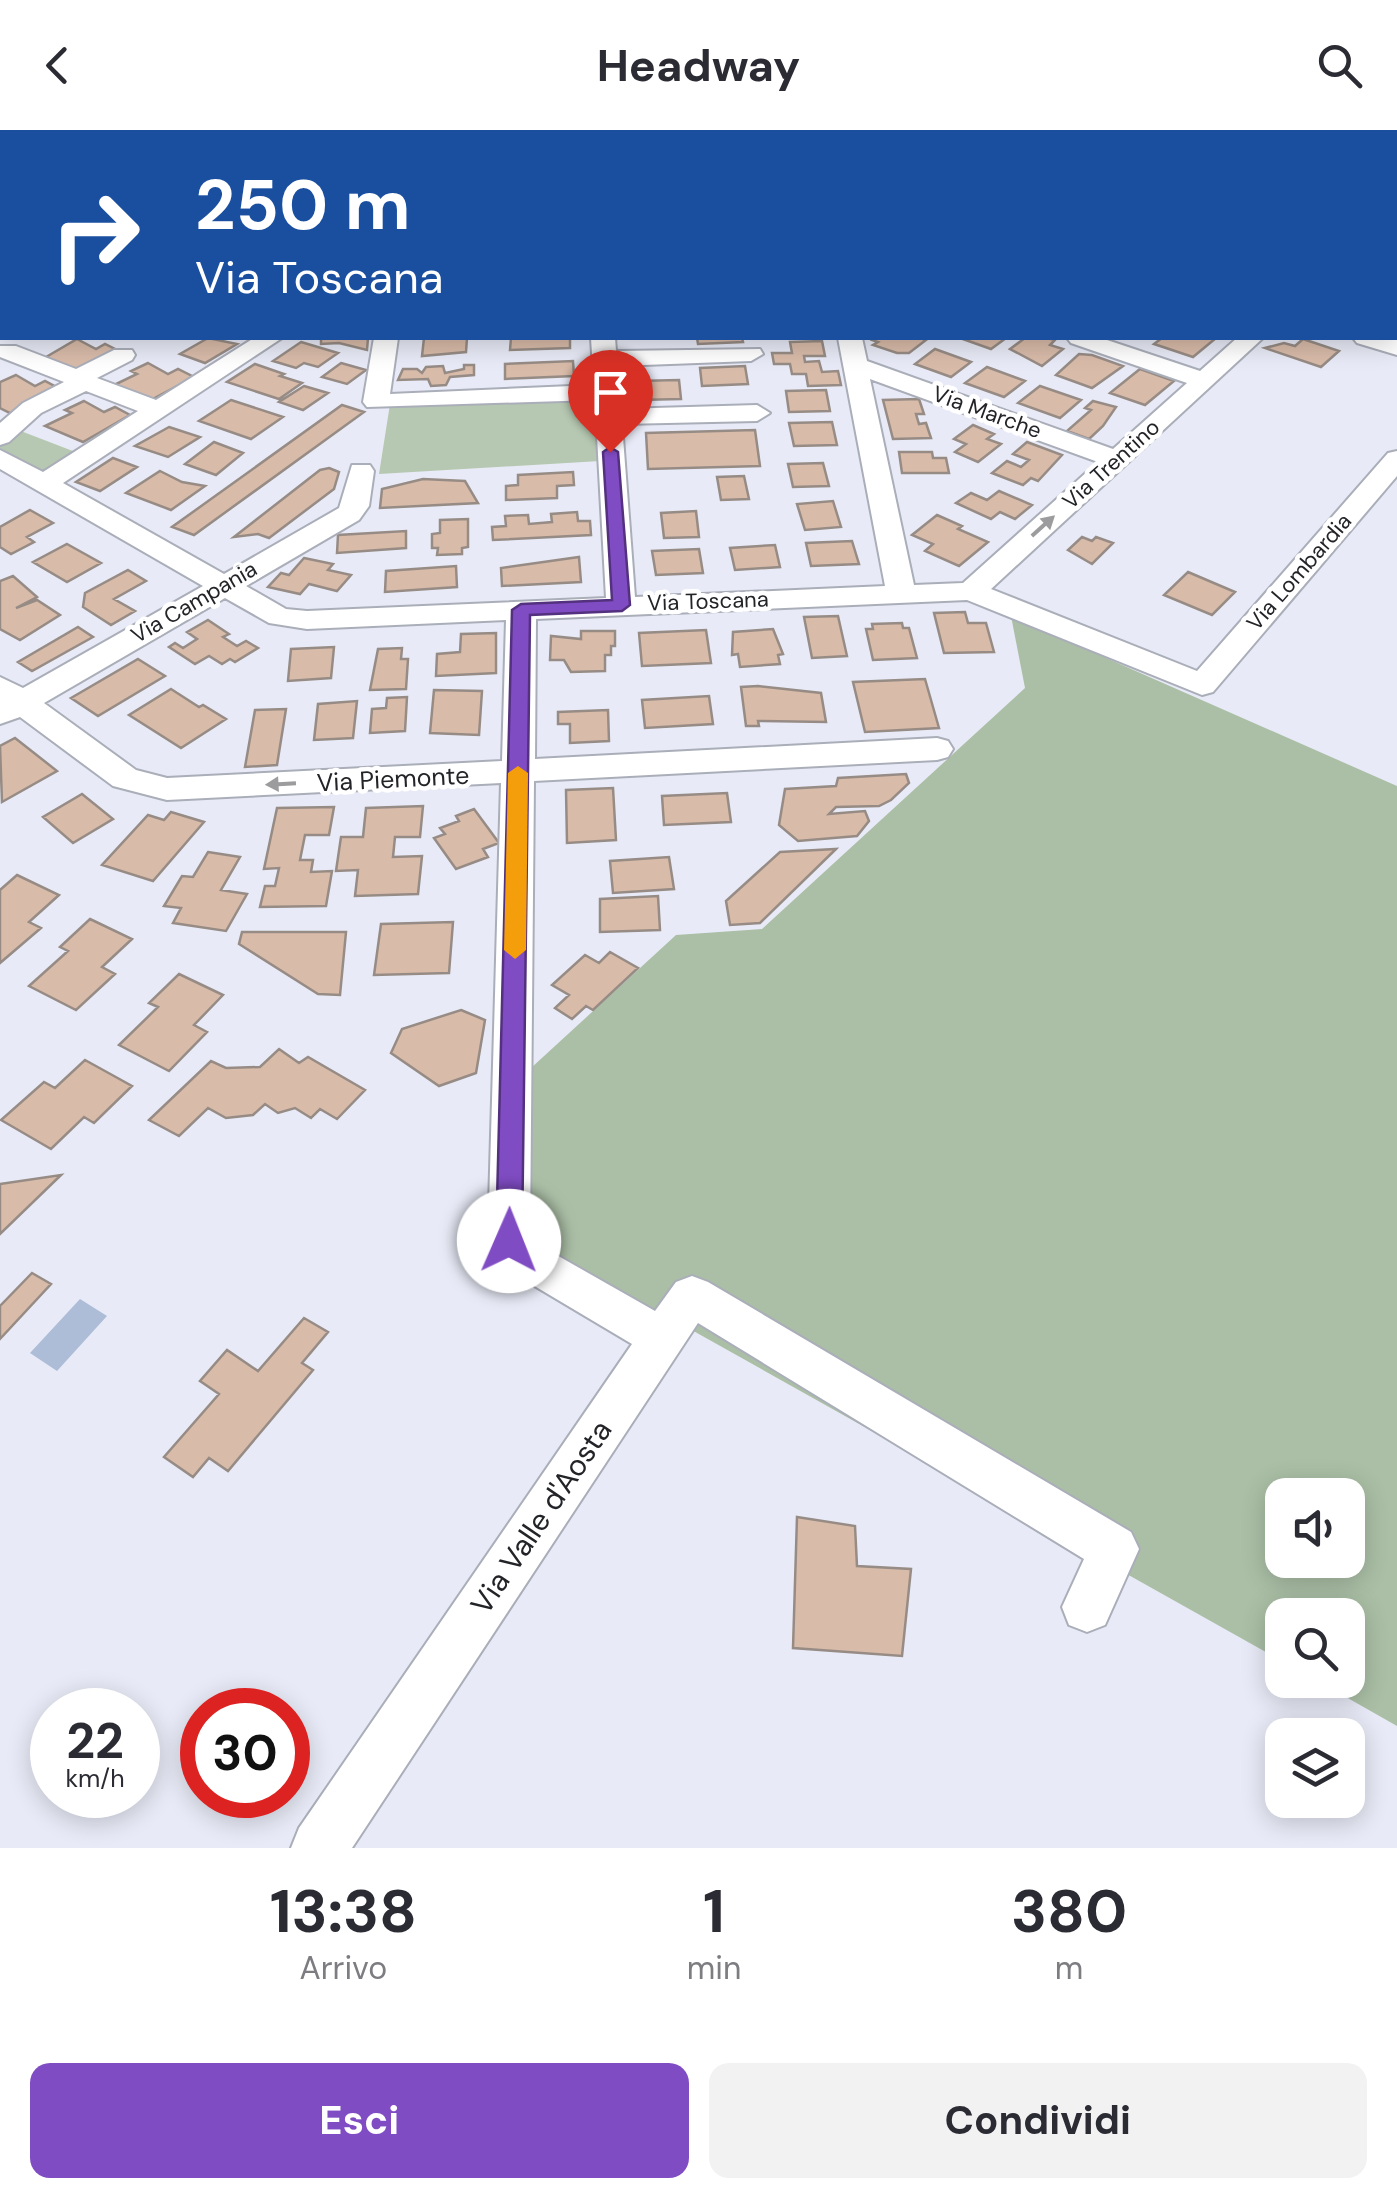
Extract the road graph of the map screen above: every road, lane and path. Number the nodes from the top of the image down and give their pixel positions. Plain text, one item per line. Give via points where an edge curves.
1 (26, 340) edge
2 (267, 340) edge
3 (386, 340) edge
4 (850, 340) edge
5 (1085, 340) edge
6 (1249, 340) edge
7 (1371, 340) edge
8 (603, 348) edge
9 (1397, 348) edge
10 (3, 353) edge
11 (751, 354) dead end
12 (123, 355) dead end
13 (856, 365) junction
14 (81, 380) junction
15 (1203, 380) junction
16 (607, 404) junction
17 (158, 410) junction
18 (758, 413) dead end
19 (0, 438) edge
20 (0, 458) edge
21 (1397, 459) edge
22 (1118, 460) junction
23 (360, 471) dead end
24 (44, 483) junction
25 (220, 586) junction
26 (971, 591) junction
27 (901, 593) junction
28 (622, 605) junction
29 (521, 610) junction
30 (1202, 684) joint
31 (7, 702) edge
32 (937, 749) dead end
33 (518, 772) junction
34 (662, 1338) junction
35 (1087, 1607) dead end
36 (319, 1848) edge

1 - 10 street
2 - 17 street
3 - 16 street via 376,402
4 - 13 street
5 - 15 street
6 - 15 street, Via Trentino
7 - 9 street
8 - 11 street
8 - 16 street
10 - 14 street
12 - 14 street
13 - 22 street, Via Marche
13 - 27 street
14 - 17 street
14 - 19 street via 32,408
15 - 22 street, Via Trentino
16 - 18 street
16 - 28 street
17 - 24 street
20 - 24 street, Via Toscana
21 - 30 street, Via Lombardia
26 -> 22 street, Via Trentino
23 - 25 street, Via Campania via 349,514
24 - 25 street, Via Toscana
25 - 29 street, Via Toscana via 292,620
25 - 31 street, Via Campania
26 - 27 street, Via Toscana
26 - 30 street, Via Toscana
27 - 28 street, Via Toscana
28 - 29 street, Via Toscana
29 - 33 street
33 -> 31 street, Via Piemonte via 160,788 121,776
32 - 33 street, Via Piemonte
33 - 34 street via 509,1241 531,1262
34 - 35 street, Via Valle d'Aosta via 692,1296 1114,1550
34 - 36 street, Via Valle d'Aosta

